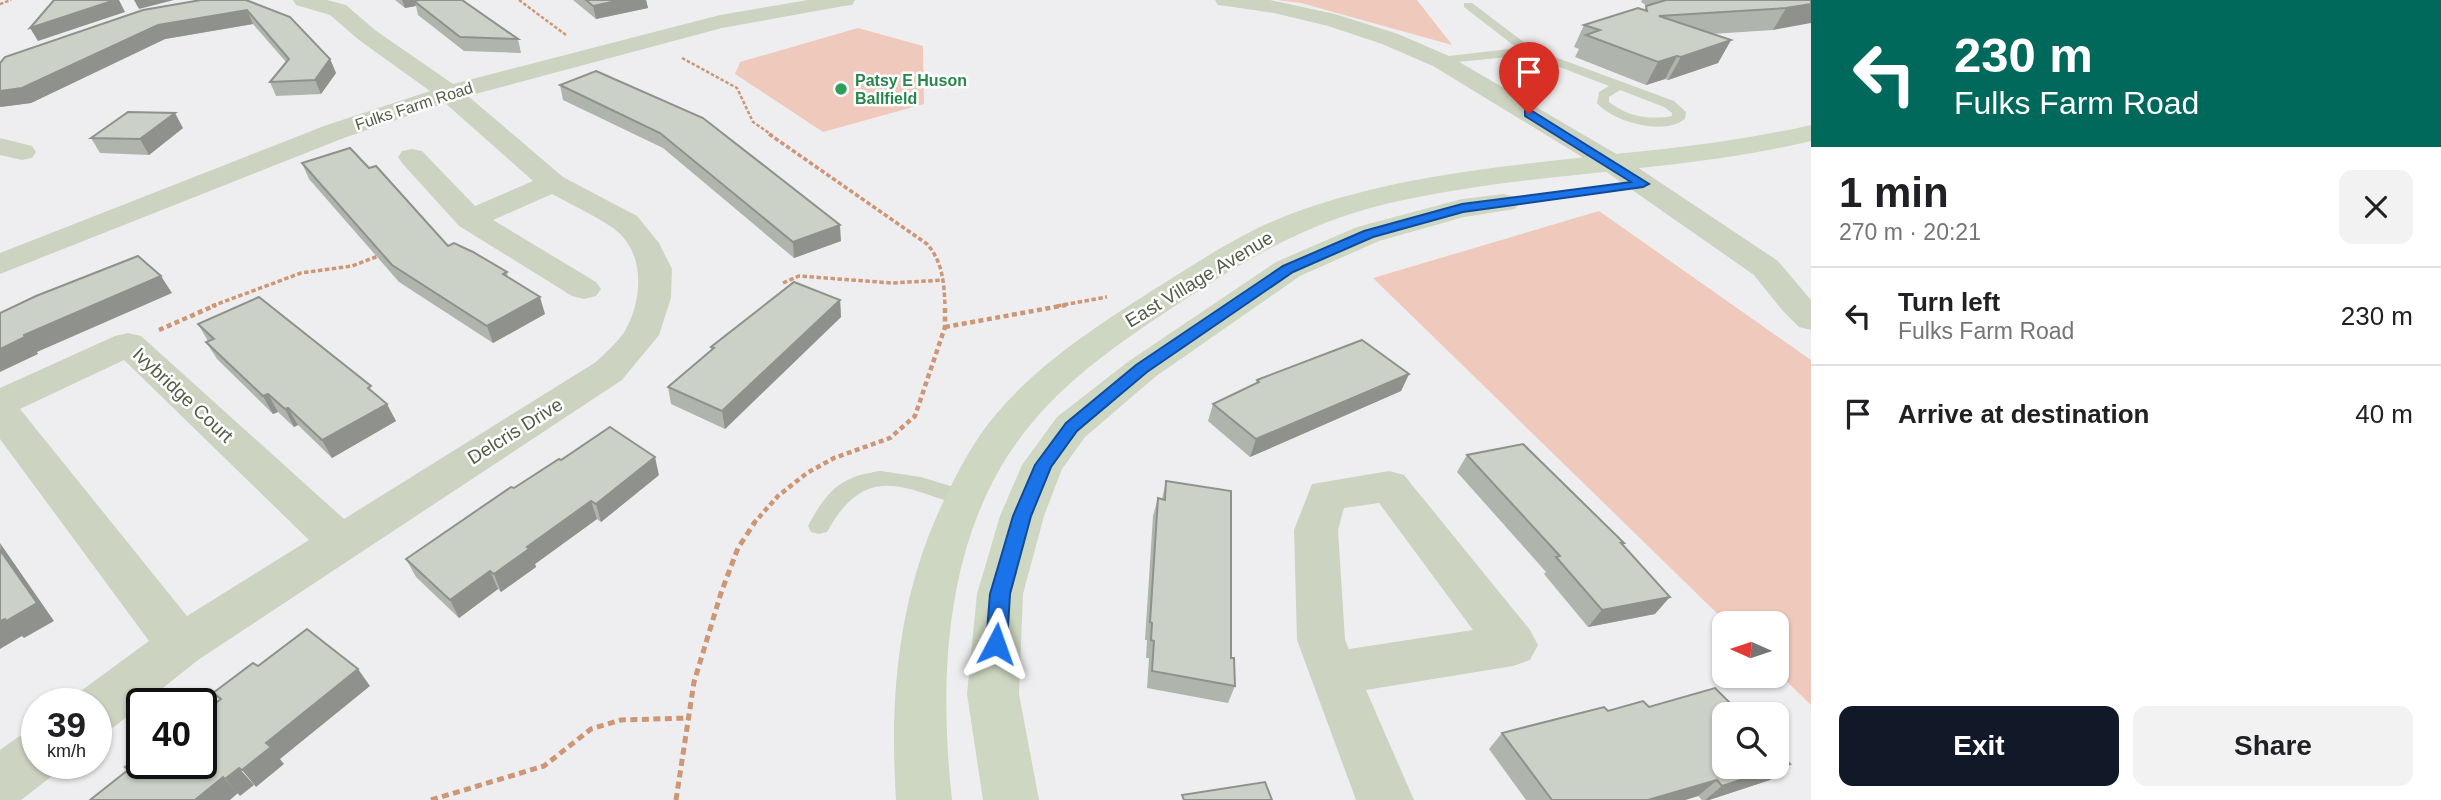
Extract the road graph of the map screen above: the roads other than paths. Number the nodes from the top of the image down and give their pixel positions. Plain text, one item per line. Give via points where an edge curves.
1 (304, 0) edge
2 (844, 0) edge
3 (1226, 0) edge
4 (1468, 5) dead end
5 (1529, 51) junction
6 (1441, 61) junction
7 (1619, 85) junction
8 (449, 93) junction
9 (1811, 132) edge
10 (412, 157) dead end
11 (1811, 160) edge
12 (1629, 174) junction
13 (553, 183) junction
14 (470, 219) junction
15 (0, 264) edge
16 (584, 289) dead end
17 (1811, 319) edge
18 (0, 403) edge
19 (0, 411) edge
20 (965, 499) junction
21 (819, 526) dead end
22 (340, 542) junction
23 (181, 645) junction
24 (1334, 673) junction
25 (112, 698) edge
26 (21, 767) edge
27 (0, 783) edge
28 (924, 800) edge
29 (1011, 800) edge
30 (1386, 800) edge

1 - 8 street, Delcris Drive via 338,10
2 - 8 street, Fulks Farm Road via 710,14 648,40
3 - 6 street via 1335,21 1390,38
4 - 5 lane
5 - 6 lane via 1497,51
5 - 7 lane
6 - 12 street
7 - 7 lane via 1669,104 1679,112 1678,119 1646,122 1611,111 1603,103 1603,95
8 - 13 street, Delcris Drive
8 - 15 street, Fulks Farm Road via 334,132
9 - 12 street, East Village Avenue
10 - 14 street
11 - 12 street, East Village Avenue via 1774,168
12 - 17 street via 1766,268
12 - 20 street, East Village Avenue via 1476,180 1359,202 1278,230 1132,318 1059,374 1025,405 995,442
12 - 29 street, East Village Avenue via 1462,208 1368,234 1288,269 1142,369 1071,427 1043,465 1022,516 1000,594 993,694
13 - 14 street
13 - 22 street, Delcris Drive via 626,223 643,243 656,269 654,298 641,335 609,371
14 - 16 street
18 - 22 street, Ivybridge Court via 128,344
19 - 23 street
20 - 21 lane via 870,478 849,484 829,504
20 - 28 street, East Village Avenue via 943,552 923,637 918,709
22 - 23 street, Delcris Drive
23 - 25 street, Delcris Drive
24 - 24 street via 1321,640 1316,530 1326,495 1389,486 1513,645
24 - 30 street
26 - 27 street

